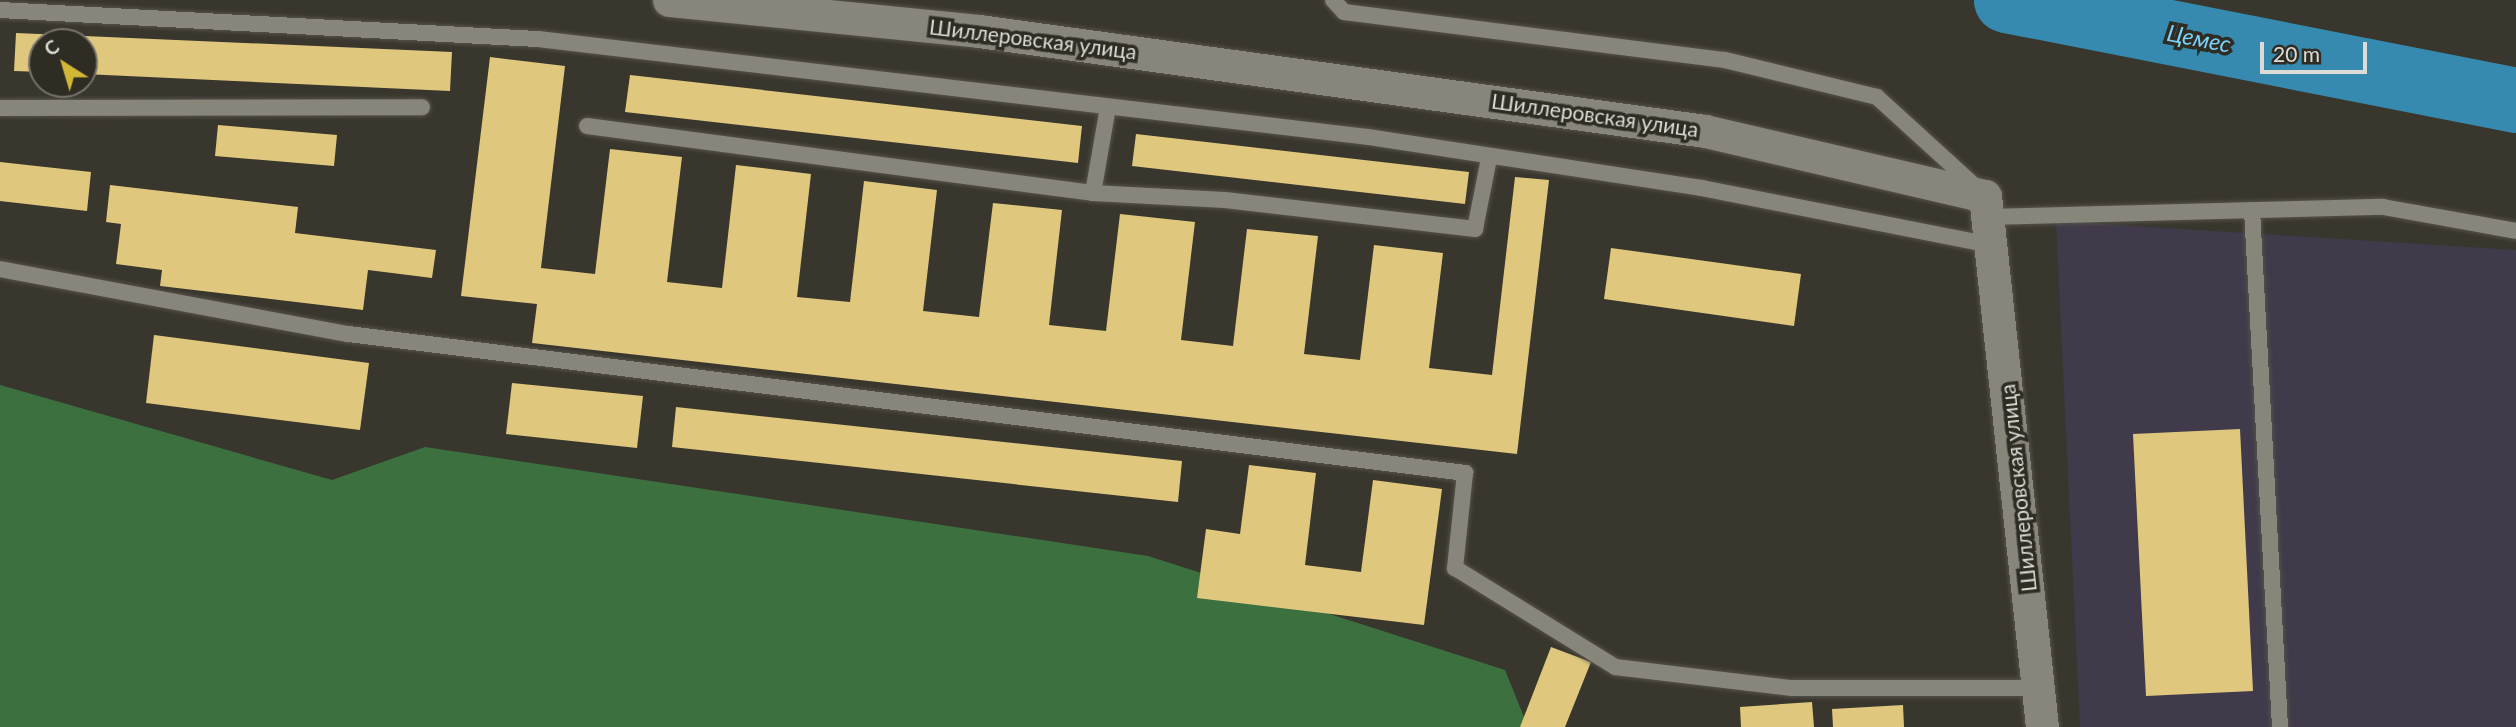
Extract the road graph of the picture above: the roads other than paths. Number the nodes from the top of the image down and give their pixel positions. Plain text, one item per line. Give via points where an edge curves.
1 (669, 0) edge
2 (1333, 0) edge
3 (0, 10) edge
4 (422, 107) dead end
5 (1108, 107) junction
6 (0, 108) edge
7 (587, 126) dead end
8 (1489, 158) junction
9 (1093, 193) junction
10 (2252, 210) junction
11 (1988, 219) junction
12 (2516, 231) edge
13 (0, 269) edge
14 (2040, 688) junction
15 (2042, 727) edge
16 (2280, 727) edge

1 - 11 street, Шиллеровская улица via 979,31 1705,131
2 - 11 lane via 1344,12 1725,60 1877,97
3 - 5 lane via 538,39
4 - 6 lane
5 - 8 lane
5 - 9 lane
7 - 9 lane
8 - 9 lane via 1475,229 1225,200
8 - 11 lane via 1701,188
10 - 11 lane
10 - 12 lane via 2383,207
10 - 16 lane
11 - 14 street, Шиллеровская улица
13 - 14 lane via 348,334 1465,473 1455,568 1615,667 1792,688
14 - 15 street, Шиллеровская улица

